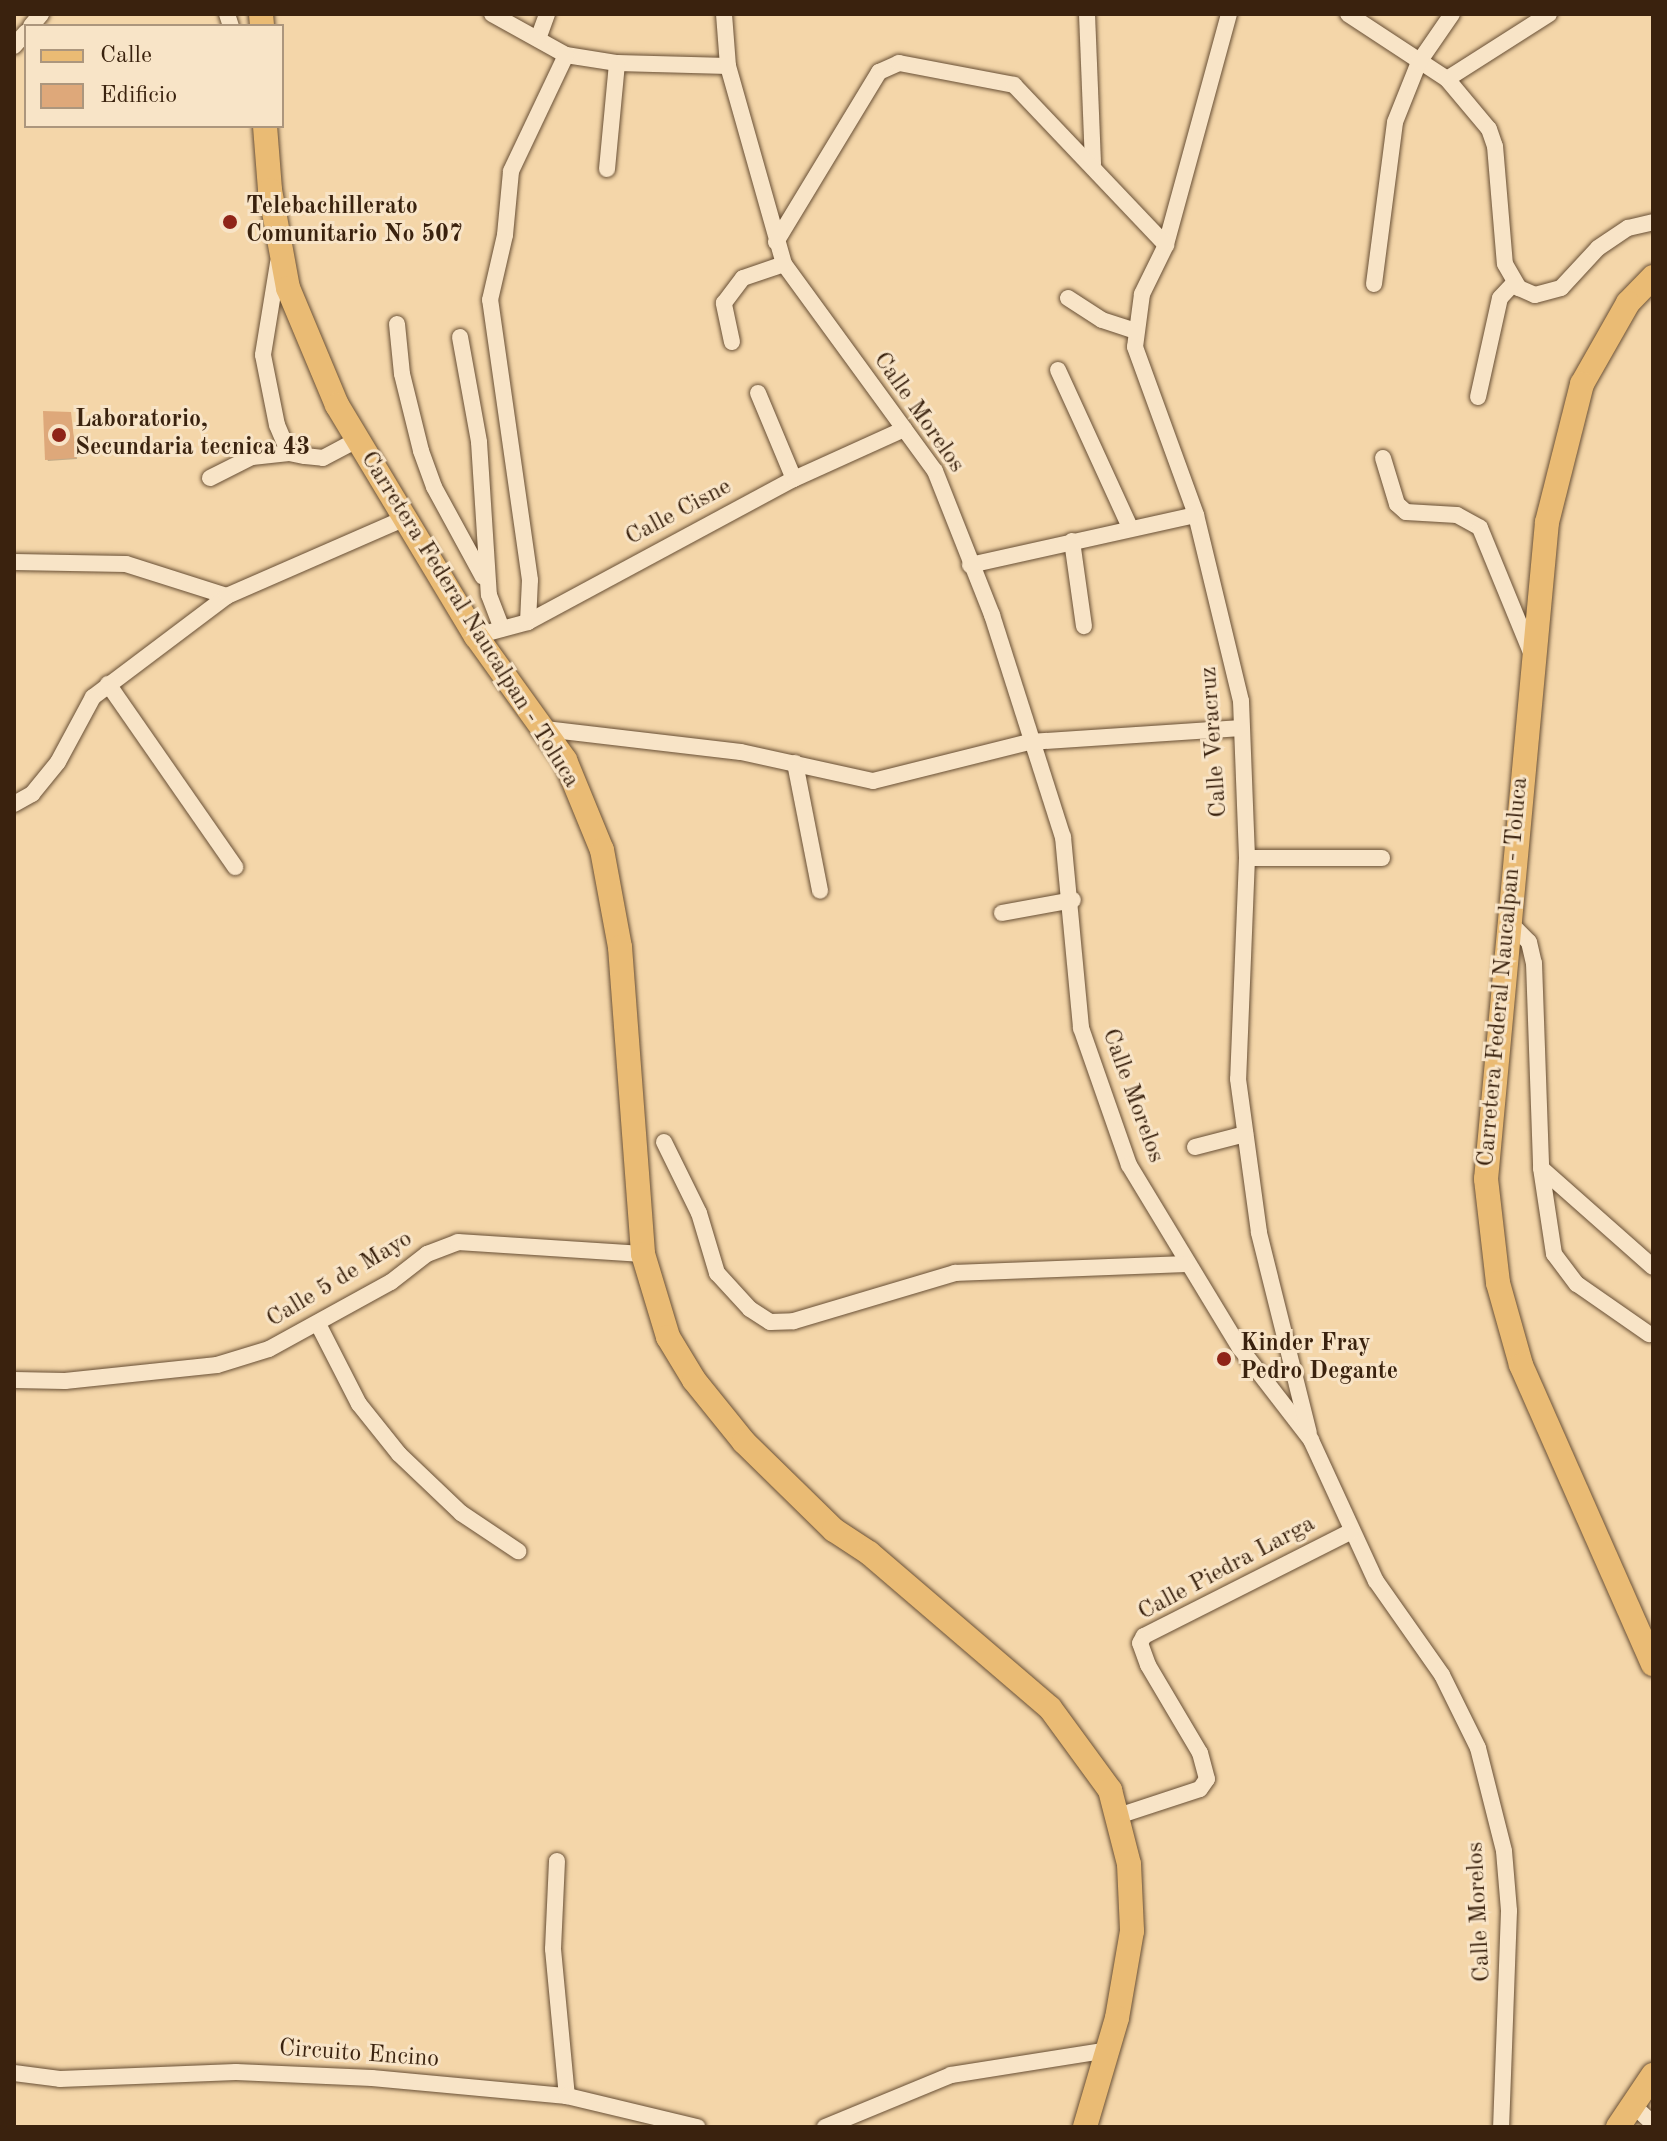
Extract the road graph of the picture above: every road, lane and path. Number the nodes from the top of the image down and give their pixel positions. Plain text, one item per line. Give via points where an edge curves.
1 (492, 14) edge
2 (547, 14) edge
3 (724, 14) edge
4 (1087, 14) edge
5 (1229, 14) edge
6 (1348, 14) edge
7 (1452, 14) edge
8 (1549, 14) edge
9 (538, 39) junction
10 (566, 55) junction
11 (1419, 62) junction
12 (617, 63) junction
13 (728, 66) junction
14 (1447, 79) junction
15 (265, 128) edge
16 (1093, 164) junction
17 (607, 169) dead end
18 (1653, 222) edge
19 (776, 242) junction
20 (1166, 245) junction
21 (280, 253) junction
22 (784, 264) junction
23 (1653, 277) edge
24 (1374, 284) dead end
25 (1513, 284) junction
26 (1068, 298) dead end
27 (397, 324) dead end
28 (1135, 331) junction
29 (460, 337) dead end
30 (732, 342) dead end
31 (1058, 370) dead end
32 (758, 393) dead end
33 (1478, 397) dead end
34 (904, 429) junction
35 (355, 441) junction
36 (289, 453) junction
37 (1383, 458) dead end
38 (210, 478) dead end
39 (794, 479) junction
40 (1196, 515) junction
41 (403, 519) junction
42 (1130, 527) junction
43 (1072, 541) junction
44 (14, 562) edge
45 (970, 565) junction
46 (489, 595) junction
47 (227, 596) junction
48 (528, 622) junction
49 (1084, 626) dead end
50 (502, 629) junction
51 (476, 636) junction
52 (1532, 655) junction
53 (108, 684) junction
54 (1242, 728) junction
55 (545, 729) junction
56 (1030, 742) junction
57 (795, 763) junction
58 (14, 804) edge
59 (1247, 858) junction
60 (1382, 858) dead end
61 (235, 867) dead end
62 (820, 891) dead end
63 (1073, 900) junction
64 (1002, 913) dead end
65 (1509, 922) junction
66 (1245, 1134) junction
67 (664, 1142) dead end
68 (1195, 1147) dead end
69 (1541, 1168) junction
70 (643, 1254) junction
71 (1185, 1264) junction
72 (1653, 1267) edge
73 (318, 1324) junction
74 (1649, 1334) dead end
75 (14, 1380) edge
76 (1311, 1440) junction
77 (1350, 1532) junction
78 (518, 1551) dead end
79 (1653, 1664) edge
80 (1118, 1816) junction
81 (557, 1861) dead end
82 (1108, 2050) junction
83 (14, 2073) edge
84 (1653, 2075) edge
85 (567, 2096) junction
86 (1634, 2106) junction
87 (1653, 2124) edge
88 (697, 2127) edge
89 (825, 2127) edge
90 (1085, 2127) edge
91 (1501, 2127) edge
92 (1618, 2127) edge

1 - 9 street
2 - 9 street
3 - 13 street, Calle Morelos
4 - 16 street
5 - 20 street, Calle Veracruz
6 - 11 street
7 - 11 street
8 - 14 street
9 - 10 street
10 - 12 street
10 - 48 street via 511,171 502,253 490,300 530,580
11 - 14 street
11 - 24 street via 1395,122
12 - 13 street
12 - 17 street
13 - 19 street, Calle Morelos
14 - 25 street via 1489,129 1495,146 1505,264
15 - 21 main road, Carretera Federal Naucalpan - Toluca
16 - 19 street via 1014,85 912,63 889,65 879,72
16 - 20 street
18 - 25 street via 1628,228 1598,248 1561,288 1535,295
19 - 22 street, Calle Morelos
20 - 28 street, Calle Veracruz via 1142,294
21 - 35 main road, Carretera Federal Naucalpan - Toluca via 300,320
21 - 36 street via 263,355 267,394
22 - 30 street via 743,278 724,303
22 - 34 street, Calle Morelos
23 - 52 main road, Carretera Federal Naucalpan - Toluca via 1628,303 1597,353 1568,425 1547,522
25 - 33 street via 1500,298
26 - 28 street via 1102,320
27 - 46 street via 402,374 421,451
28 - 40 street, Calle Veracruz via 1141,369
29 - 46 street via 479,442
31 - 42 street
32 - 39 street
34 - 39 street, Calle Cisne
34 - 45 street, Calle Morelos via 935,471
35 - 36 street via 323,458
35 - 41 main road, Carretera Federal Naucalpan - Toluca
36 - 38 street via 252,457
37 - 52 street via 1397,504 1406,512 1457,515 1480,528
39 - 48 street, Calle Cisne
40 - 42 street
40 - 54 street, Calle Veracruz via 1231,645
41 - 47 street
41 - 51 main road, Carretera Federal Naucalpan - Toluca
42 - 43 street
43 - 45 street
43 - 49 street
44 - 47 street via 126,564
45 - 56 street, Calle Morelos via 992,615
46 - 50 street
47 - 53 street
48 - 50 street, Calle Cisne
50 - 51 street, Calle Cisne
51 - 55 main road, Carretera Federal Naucalpan - Toluca
52 - 65 main road, Carretera Federal Naucalpan - Toluca
53 - 58 street via 73,726 58,762 32,794
53 - 61 street
54 - 56 street
54 - 59 street, Calle Veracruz
55 - 57 street
55 - 70 main road, Carretera Federal Naucalpan - Toluca via 584,803 614,897
56 - 57 street via 873,781
56 - 63 street, Calle Morelos via 1063,837
57 - 62 street
59 - 60 street
59 - 66 street, Calle Veracruz via 1238,1016
63 - 64 street
63 - 71 street, Calle Morelos via 1081,1028 1104,1103 1129,1165
65 - 69 street via 1529,942 1534,963
65 - 79 main road, Carretera Federal Naucalpan - Toluca via 1487,1130 1489,1224 1498,1283 1521,1365
66 - 68 street
66 - 76 street, Calle Veracruz via 1262,1246
67 - 71 street via 699,1213 717,1273 750,1309 770,1322 794,1321 955,1273
69 - 72 street
69 - 74 street via 1554,1254 1577,1284
70 - 73 street, Calle 5 de Mayo via 458,1242 427,1254
70 - 80 main road, Carretera Federal Naucalpan - Toluca via 668,1337 721,1417 834,1530 869,1553 1050,1708 1097,1769
71 - 76 street, Calle Morelos via 1240,1348
73 - 75 street, Calle 5 de Mayo via 269,1349 217,1365 65,1381
73 - 78 street via 359,1404 399,1454 461,1513
76 - 77 street, Calle Morelos
77 - 80 street, Calle Piedra Larga via 1144,1636 1140,1643 1148,1665 1200,1753 1207,1779 1200,1789
77 - 91 street, Calle Morelos via 1462,1711 1491,1788 1509,1911
80 - 82 main road, Carretera Federal Naucalpan - Toluca via 1129,1864 1132,1931
81 - 85 street via 553,1949
82 - 89 street via 951,2075
82 - 90 main road, Carretera Federal Naucalpan - Toluca
83 - 85 street, Circuito Encino via 73,2079 236,2072
84 - 86 main road
85 - 88 street, Circuito Encino
86 - 87 street
86 - 92 main road

